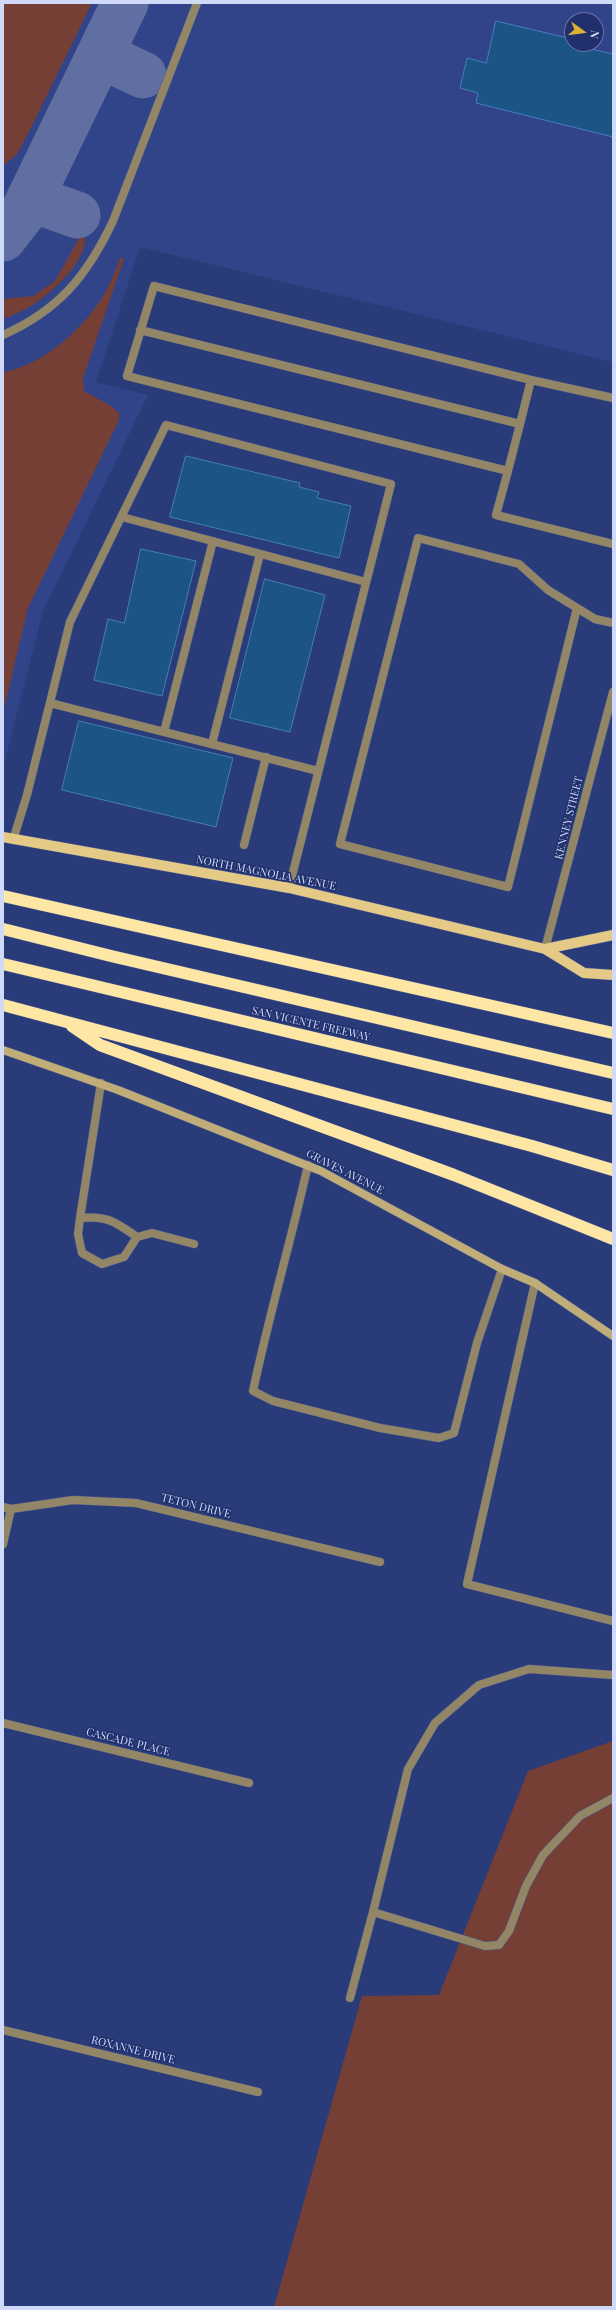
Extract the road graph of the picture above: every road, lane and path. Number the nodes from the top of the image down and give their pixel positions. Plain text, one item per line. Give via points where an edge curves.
1 (197, 3) edge
2 (140, 330) junction
3 (3, 335) edge
4 (531, 380) junction
5 (613, 398) edge
6 (520, 424) junction
7 (508, 471) junction
8 (122, 516) junction
9 (213, 541) junction
10 (613, 544) edge
11 (260, 554) junction
12 (366, 582) junction
13 (577, 608) junction
14 (613, 623) edge
15 (613, 692) edge
16 (50, 703) junction
17 (164, 732) junction
18 (212, 744) junction
19 (266, 757) junction
20 (318, 770) junction
21 (8, 838) edge
22 (244, 845) dead end
23 (289, 888) junction
24 (3, 896) edge
25 (3, 929) edge
26 (613, 935) edge
27 (545, 949) junction
28 (3, 964) edge
29 (613, 975) edge
30 (3, 1005) edge
31 (63, 1020) junction
32 (613, 1033) edge
33 (3, 1050) edge
34 (613, 1073) edge
35 (101, 1084) junction
36 (613, 1109) edge
37 (308, 1165) junction
38 (613, 1170) edge
39 (80, 1218) junction
40 (137, 1237) junction
41 (613, 1239) edge
42 (194, 1244) dead end
43 (502, 1268) junction
44 (535, 1283) junction
45 (613, 1336) edge
46 (7, 1508) edge
47 (3, 1544) edge
48 (380, 1562) dead end
49 (613, 1621) edge
50 (613, 1675) edge
51 (3, 1723) edge
52 (249, 1783) dead end
53 (613, 1798) edge
54 (373, 1912) junction
55 (350, 1998) dead end
56 (3, 2030) edge
57 (258, 2092) dead end

1 - 3 street via 98,251 70,291 57,304
2 - 4 street via 154,286
2 - 6 street
2 - 7 street via 127,376
4 - 5 street
4 - 6 street
6 - 7 street
7 - 10 street via 496,515
8 - 9 street
8 - 12 street via 166,425 391,484
8 - 16 street via 70,622
9 - 11 street
9 - 17 street
11 - 12 street
11 - 18 street
12 - 20 street
13 - 13 street via 548,590 519,564 418,538 340,844 508,887
13 - 14 street via 594,619
15 - 27 street, KENNEY STREET
16 - 17 street
16 - 21 street via 27,795
17 - 18 street
18 - 19 street
19 - 20 street
19 - 22 street
20 - 23 street
21 - 23 main road, NORTH MAGNOLIA AVENUE
23 - 27 main road, NORTH MAGNOLIA AVENUE
24 - 32 highway
25 - 34 highway, SAN VICENTE FREEWAY
26 - 27 main road, NORTH MAGNOLIA AVENUE
27 - 29 main road, NORTH MAGNOLIA AVENUE via 584,974
28 - 36 highway, SAN VICENTE FREEWAY
30 - 31 highway
31 - 38 highway
31 - 41 highway via 100,1045 454,1175
33 - 35 main road, GRAVES AVENUE
35 - 37 main road, GRAVES AVENUE
35 - 39 street
37 - 43 main road, GRAVES AVENUE
37 - 43 street via 253,1392 273,1401 380,1428 439,1438 454,1434 477,1343
39 - 40 street via 97,1216 118,1224
39 - 40 street via 78,1234 82,1253 102,1264 124,1256
40 - 42 street via 152,1233
43 - 44 main road, GRAVES AVENUE
44 - 45 main road, GRAVES AVENUE
44 - 49 street via 467,1584
46 - 47 street
46 - 48 street, TETON DRIVE via 73,1500 136,1503
50 - 54 street via 529,1669 479,1685 435,1723 408,1769
51 - 52 street, CASCADE PLACE
53 - 54 street via 580,1816 542,1855 526,1886 510,1931 499,1945 485,1946
54 - 55 street
56 - 57 street, ROXANNE DRIVE

